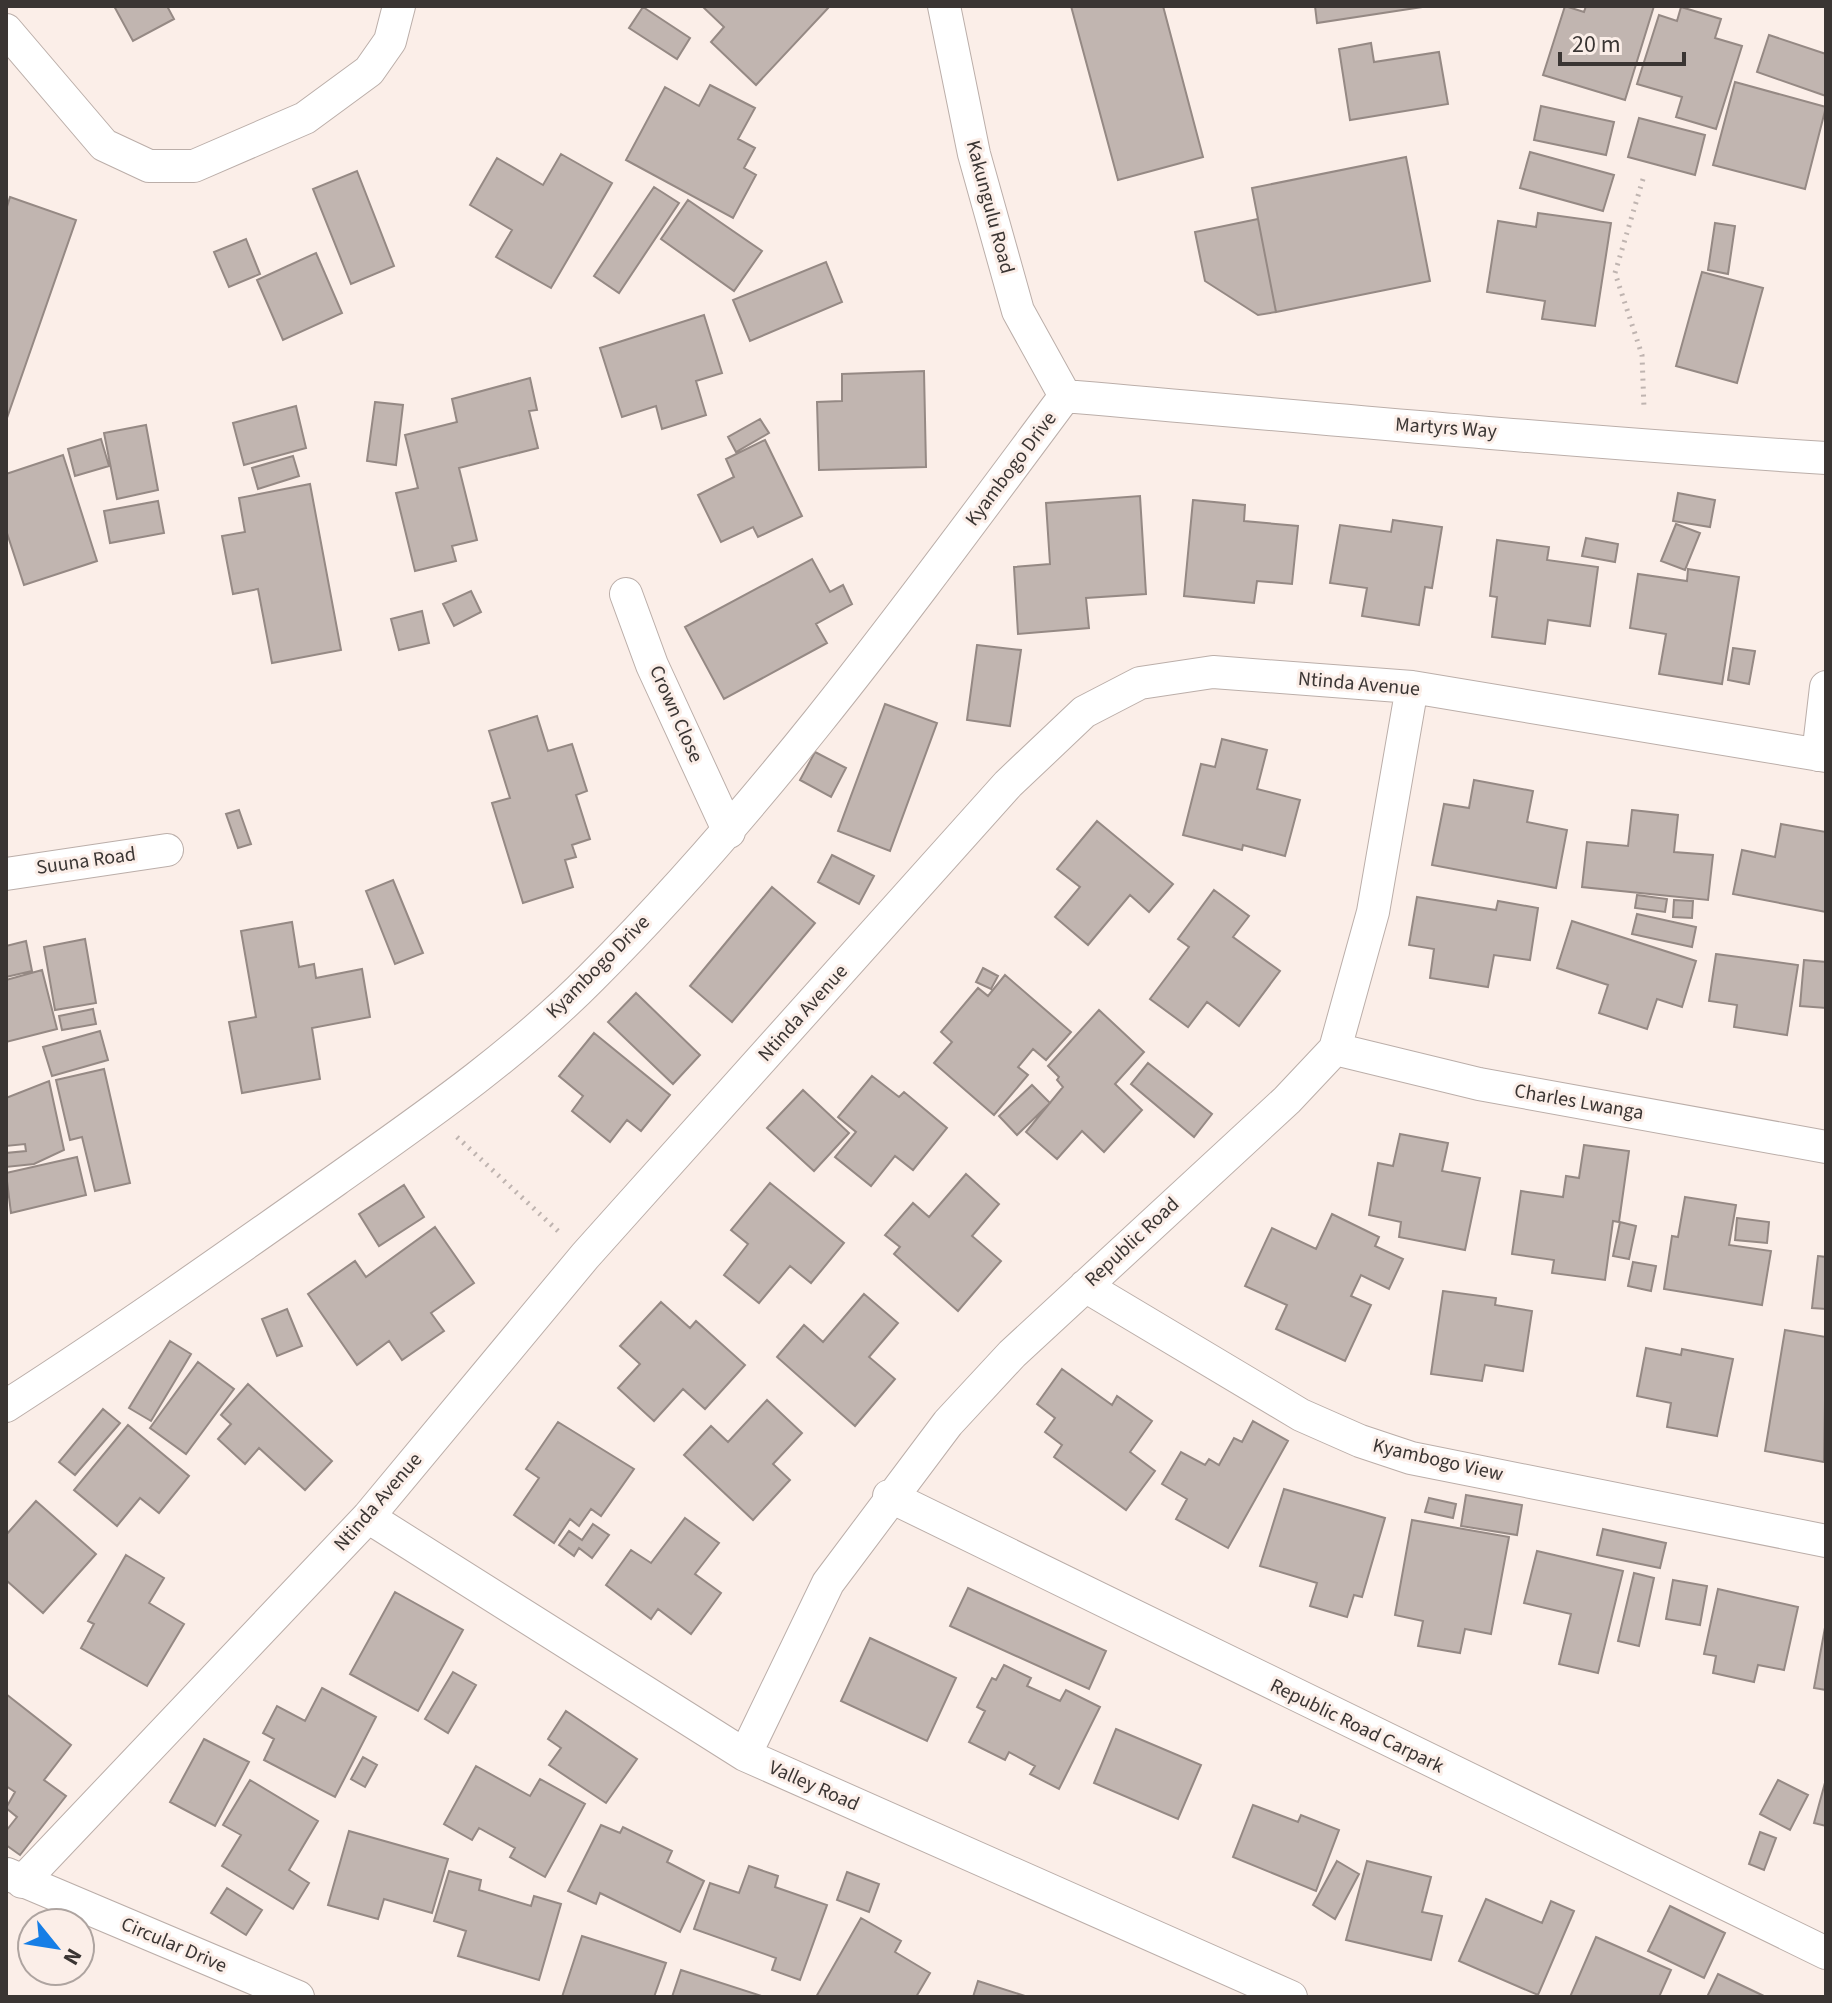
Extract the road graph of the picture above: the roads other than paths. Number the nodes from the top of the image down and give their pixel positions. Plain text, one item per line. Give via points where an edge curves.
1 (399, 6) edge
2 (944, 6) edge
3 (6, 30) edge
4 (1065, 396) junction
5 (1826, 458) edge
6 (626, 594) dead end
7 (1412, 687) junction
8 (1826, 687) edge
9 (1822, 755) edge
10 (729, 832) junction
11 (167, 850) dead end
12 (6, 874) edge
13 (1335, 1049) junction
14 (1826, 1147) edge
15 (1085, 1286) junction
16 (6, 1406) edge
17 (889, 1496) junction
18 (368, 1517) junction
19 (1826, 1541) edge
20 (745, 1755) junction
21 (14, 1878) edge
22 (1826, 1953) edge
23 (298, 1997) edge
24 (1291, 1997) edge

1 - 3 street via 390,41 369,71 305,118 194,166 149,166 104,145
2 - 4 street, Kakungulu Road via 974,154 1018,311
4 - 5 street, Martyrs Way
4 - 10 street, Kyambogo Drive via 888,634
6 - 10 street, Crown Close via 652,665
7 - 9 street, Ntinda Avenue
7 - 13 street, Republic Road via 1373,912
7 - 18 street, Ntinda Avenue via 1213,672 1140,683 1084,712 1008,784 585,1256
8 - 9 street
10 - 16 street, Kyambogo Drive via 590,979 517,1045 139,1320
11 - 12 street, Suuna Road
13 - 14 street, Charles Lwanga via 1479,1084
13 - 15 street, Republic Road
15 - 17 street, Republic Road via 948,1423
15 - 19 street, Kyambogo View via 1301,1415 1360,1441 1411,1458
17 - 20 street, Republic Road via 828,1583
17 - 22 street, Republic Road Carpark
18 - 20 street, Valley Road
18 - 21 street, Ntinda Avenue
20 - 24 street, Valley Road
21 - 23 street, Circular Drive

